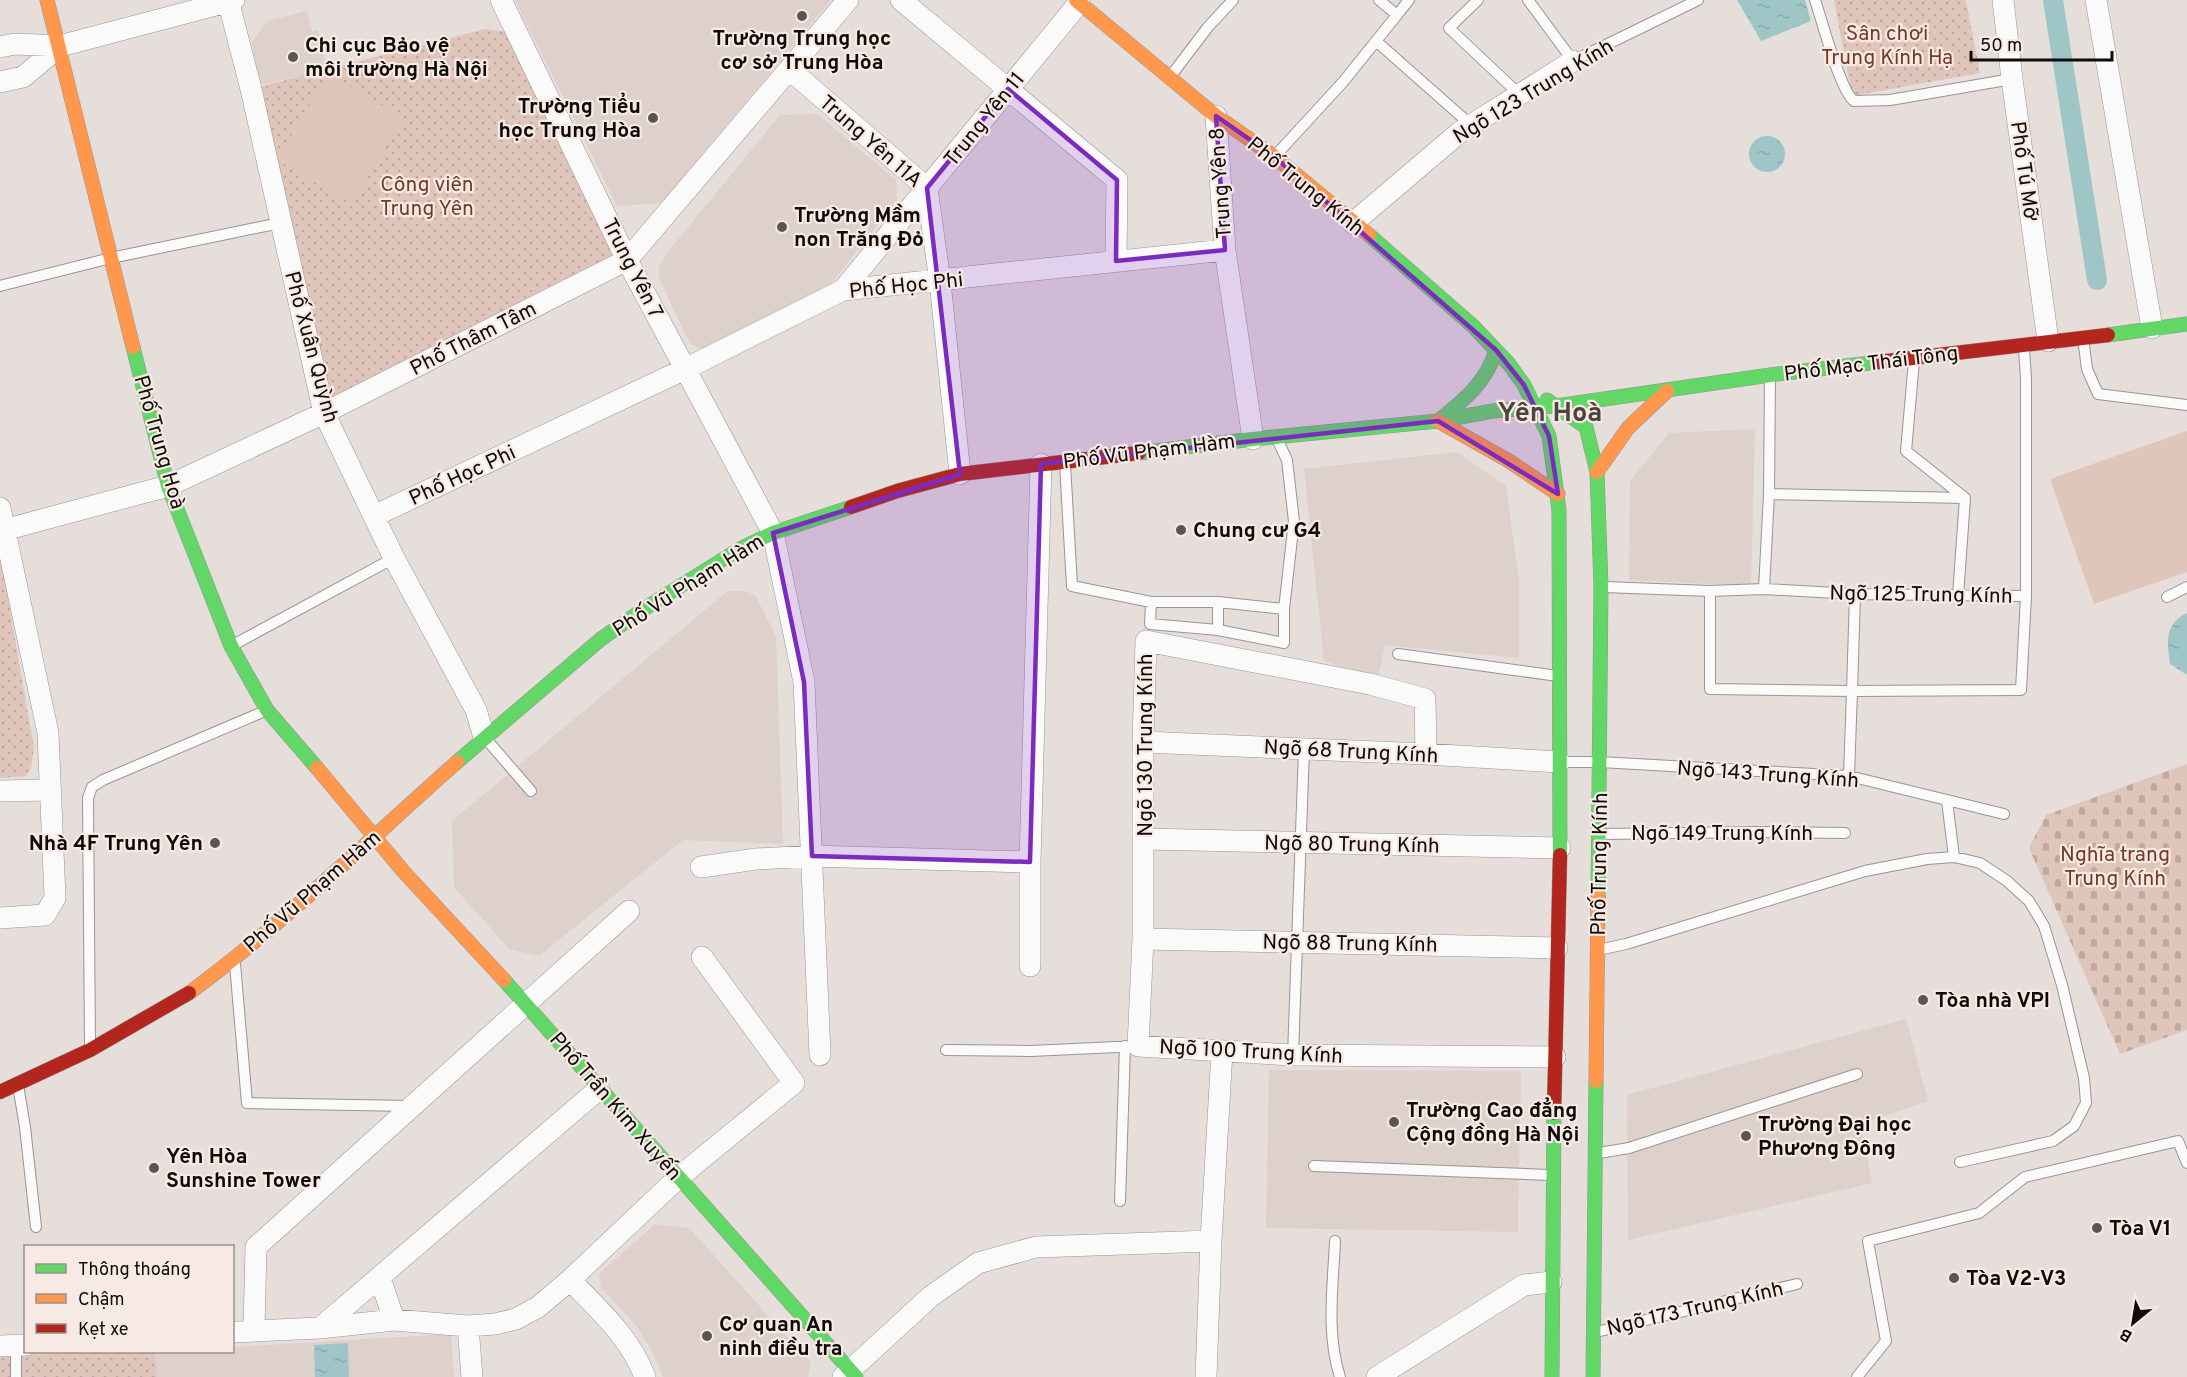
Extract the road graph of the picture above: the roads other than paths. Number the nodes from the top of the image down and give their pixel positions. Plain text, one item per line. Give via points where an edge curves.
1 (47, 0) edge
2 (230, 0) edge
3 (501, 0) edge
4 (848, 0) edge
5 (901, 0) edge
6 (1233, 0) edge
7 (1379, 0) edge
8 (1409, 0) edge
9 (1478, 0) edge
10 (1528, 0) edge
11 (1698, 0) edge
12 (1815, 0) edge
13 (2003, 0) edge
14 (2096, 0) edge
15 (1087, 6) edge
16 (1397, 15) junction
17 (1376, 41) junction
18 (60, 46) junction
19 (0, 47) edge
20 (1573, 61) junction
21 (789, 69) junction
22 (1170, 78) junction
23 (2012, 79) junction
24 (0, 82) edge
25 (1008, 89) junction
26 (1520, 95) junction
27 (1215, 116) junction
28 (1471, 125) junction
29 (1275, 157) junction
30 (927, 188) junction
31 (280, 223) junction
32 (1353, 223) junction
33 (1225, 250) junction
34 (111, 258) junction
35 (627, 260) junction
36 (1116, 261) junction
37 (940, 282) junction
38 (0, 286) edge
39 (843, 290) junction
40 (2187, 324) edge
41 (2152, 328) junction
42 (2084, 338) junction
43 (2048, 341) junction
44 (2024, 345) junction
45 (1496, 350) junction
46 (1914, 357) junction
47 (685, 369) junction
48 (1770, 375) junction
49 (1524, 386) junction
50 (1667, 391) junction
51 (2187, 405) edge
52 (1556, 406) junction
53 (1536, 408) junction
54 (324, 412) junction
55 (1438, 421) junction
56 (1276, 437) junction
57 (1253, 439) junction
58 (1065, 460) junction
59 (1041, 464) junction
60 (1597, 472) junction
61 (960, 474) junction
62 (168, 486) junction
63 (1558, 494) junction
64 (1769, 494) junction
65 (1965, 498) junction
66 (0, 508) edge
67 (374, 516) junction
68 (3, 530) edge
69 (773, 533) junction
70 (394, 558) junction
71 (1601, 586) junction
72 (2187, 587) edge
73 (1764, 589) junction
74 (1710, 591) junction
75 (1855, 594) junction
76 (1958, 596) junction
77 (2026, 596) junction
78 (2167, 597) dead end
79 (1150, 602) junction
80 (1218, 602) junction
81 (1284, 609) junction
82 (1218, 630) junction
83 (1148, 632) junction
84 (231, 646) junction
85 (1398, 654) dead end
86 (1558, 676) junction
87 (1852, 691) junction
88 (267, 710) junction
89 (484, 737) junction
90 (1143, 742) junction
91 (1304, 749) junction
92 (1426, 754) junction
93 (1559, 762) junction
94 (1600, 762) junction
95 (1849, 776) junction
96 (50, 790) junction
97 (531, 790) dead end
98 (0, 791) edge
99 (1947, 801) junction
100 (2004, 814) dead end
101 (1845, 833) dead end
102 (1599, 834) junction
103 (374, 838) junction
104 (1145, 839) junction
105 (1299, 843) junction
106 (1560, 848) junction
107 (812, 856) junction
108 (1954, 857) junction
109 (1030, 862) junction
110 (701, 867) dead end
111 (629, 911) dead end
112 (0, 918) edge
113 (1143, 939) junction
114 (1296, 942) junction
115 (1557, 948) junction
116 (1599, 950) junction
117 (702, 957) dead end
118 (235, 959) junction
119 (1030, 966) dead end
120 (526, 1004) junction
121 (1132, 1046) junction
122 (90, 1050) junction
123 (946, 1050) dead end
124 (1222, 1051) junction
125 (820, 1055) dead end
126 (1293, 1055) junction
127 (1555, 1057) junction
128 (1857, 1074) dead end
129 (18, 1085) junction
130 (599, 1089) junction
131 (0, 1092) edge
132 (414, 1106) junction
133 (1596, 1154) junction
134 (1960, 1162) dead end
135 (2187, 1163) edge
136 (1314, 1166) dead end
137 (1552, 1175) junction
138 (679, 1177) junction
139 (1120, 1202) dead end
140 (36, 1227) dead end
141 (1211, 1241) junction
142 (1335, 1241) dead end
143 (380, 1278) junction
144 (570, 1280) junction
145 (1551, 1282) junction
146 (1797, 1284) dead end
147 (394, 1320) junction
148 (468, 1326) junction
149 (320, 1328) junction
150 (254, 1330) junction
151 (234, 1332) edge
152 (1593, 1332) junction
153 (14, 1345) edge
154 (850, 1375) edge
155 (16, 1377) edge
156 (472, 1377) edge
157 (645, 1377) edge
158 (1206, 1377) edge
159 (1340, 1377) edge
160 (1377, 1377) edge
161 (1552, 1377) edge
162 (1593, 1377) edge
163 (1857, 1377) edge

1 - 18 street, Phố Trung Hoà
2 - 18 street
2 - 31 street, Phố Xuân Quỳnh
3 - 35 street, Trung Yên 7
4 - 21 street, Phố Thâm Tâm
5 - 25 street
6 - 22 lane
7 - 16 lane
8 - 16 lane
9 - 26 lane via 1449,28
10 - 20 lane
11 - 20 lane, Ngõ 123 Trung Kính
12 - 23 lane via 1840,75 1854,101 1890,100
13 - 23 street, Phố Tú Mỡ
14 - 41 street
15 - 22 street, Phố Trung Kính
15 - 25 street, Trung Yên 11
16 - 17 lane
17 - 28 lane
17 - 29 lane
18 - 19 street
18 - 24 street via 23,76
18 - 34 street, Phố Trung Hoà
20 - 26 street, Ngõ 123 Trung Kính
21 - 30 street, Trung Yên 11A
21 - 35 street, Phố Thâm Tâm
22 - 27 street, Phố Trung Kính
23 - 43 street, Phố Tú Mỡ
25 - 30 street, Trung Yên 11
25 - 36 street via 1117,180
26 - 28 street, Ngõ 123 Trung Kính
27 - 29 street, Phố Trung Kính
27 - 33 street, Trung Yên 8
28 - 32 street, Ngõ 123 Trung Kính
29 - 32 street, Phố Trung Kính
30 - 37 street, Trung Yên 11A
30 - 39 street, Trung Yên 11
31 - 34 lane
31 - 54 street, Phố Xuân Quỳnh
32 - 45 street, Phố Trung Kính via 1412,271
33 - 36 street, Phố Học Phi
33 - 57 street
34 - 38 lane
34 - 62 street, Phố Trung Hoà
35 - 47 street, Trung Yên 7
35 - 54 street, Phố Thâm Tâm
36 - 37 street, Phố Học Phi
37 - 39 street, Phố Học Phi
37 - 61 street, Trung Yên 11A
39 - 47 street, Phố Học Phi
40 - 41 street, Phố Mạc Thái Tông
41 - 42 street, Phố Mạc Thái Tông
42 - 43 street, Phố Mạc Thái Tông
42 - 51 lane via 2087,369 2098,394
43 - 44 street, Phố Mạc Thái Tông
44 - 46 street, Phố Mạc Thái Tông
44 - 77 lane, Ngõ 125 Trung Kính
45 - 49 street, Phố Trung Kính
45 - 55 street via 1490,370
46 - 48 street, Phố Mạc Thái Tông
46 - 65 lane via 1906,451
47 - 67 street, Phố Học Phi
47 - 69 street, Trung Yên 7
48 - 50 street, Phố Mạc Thái Tông
48 - 64 lane
49 - 52 street, Phố Trung Kính
49 - 53 street, Phố Trung Kính
50 - 52 street, Phố Mạc Thái Tông
50 - 60 street via 1627,429
52 - 53 street, Phố Vũ Phạm Hàm
52 - 60 street, Phố Trung Kính via 1586,427
53 - 55 street, Phố Vũ Phạm Hàm
53 - 63 street, Phố Trung Kính via 1549,436
54 - 62 street, Phố Thâm Tâm
54 - 67 street, Phố Xuân Quỳnh
55 - 56 street, Phố Vũ Phạm Hàm
55 - 63 street
56 - 57 street, Phố Vũ Phạm Hàm
56 - 81 lane via 1287,460 1294,521
57 - 58 street, Phố Vũ Phạm Hàm
58 - 59 street, Phố Vũ Phạm Hàm
58 - 79 lane via 1072,586
59 - 61 street, Phố Vũ Phạm Hàm
59 - 109 street
60 - 71 street, Phố Trung Kính
61 - 69 street, Phố Vũ Phạm Hàm
62 - 68 street, Phố Thâm Tâm
62 - 84 street, Phố Trung Hoà
63 - 86 street, Phố Trung Kính
64 - 65 lane
64 - 73 lane
65 - 76 lane
66 - 68 street
67 - 70 street, Phố Xuân Quỳnh
68 - 96 street via 48,733
69 - 89 street, Phố Vũ Phạm Hàm via 738,550 601,639
69 - 107 street, Trung Yên 7 via 804,682
70 - 84 lane
70 - 89 street, Phố Xuân Quỳnh via 476,710
71 - 74 lane, Ngõ 125 Trung Kính
71 - 94 street, Phố Trung Kính
72 - 78 lane
73 - 74 lane, Ngõ 125 Trung Kính
73 - 75 lane, Ngõ 125 Trung Kính
74 - 87 lane via 1710,689
75 - 76 lane, Ngõ 125 Trung Kính
75 - 87 lane
76 - 77 lane, Ngõ 125 Trung Kính
77 - 87 lane via 2021,690
79 - 80 lane
79 - 83 lane
80 - 81 lane
80 - 82 lane
81 - 82 lane via 1284,642
82 - 83 lane
83 - 90 street, Ngõ 130 Trung Kính
83 - 92 street, Ngõ 130 Trung Kính via 1425,699
84 - 88 street, Phố Trung Hoà
85 - 86 lane
86 - 93 street, Phố Trung Kính
87 - 95 lane
88 - 103 street, Phố Trung Hoà
88 - 122 lane via 92,787 88,798
89 - 97 lane
89 - 103 street, Phố Vũ Phạm Hàm
90 - 91 street, Ngõ 68 Trung Kính
90 - 104 street, Ngõ 130 Trung Kính
91 - 92 street, Ngõ 68 Trung Kính
91 - 105 lane
92 - 93 street, Ngõ 68 Trung Kính
93 - 94 lane, Ngõ 143 Trung Kính
93 - 106 street, Phố Trung Kính
94 - 95 lane, Ngõ 143 Trung Kính
94 - 102 street, Phố Trung Kính
95 - 99 lane, Ngõ 143 Trung Kính
96 - 98 street
96 - 112 street via 55,898 45,915
99 - 100 lane, Ngõ 143 Trung Kính
99 - 108 lane
101 - 102 lane, Ngõ 149 Trung Kính
102 - 116 street, Phố Trung Kính
103 - 118 street, Phố Vũ Phạm Hàm
103 - 120 street, Phố Trần Kim Xuyến
104 - 105 street, Ngõ 80 Trung Kính
104 - 113 street, Ngõ 130 Trung Kính
105 - 106 street, Ngõ 80 Trung Kính
105 - 114 lane
106 - 115 street, Phố Trung Kính
107 - 109 street
107 - 110 street
107 - 125 street, Trung Yên 7
108 - 116 lane via 1905,862 1865,872
108 - 134 lane via 1980,863 2007,881 2029,901 2044,926 2062,985 2084,1078 2086,1103 2074,1126 2053,1141
109 - 119 street
111 - 120 street
113 - 114 street, Ngõ 88 Trung Kính
113 - 121 street, Ngõ 130 Trung Kính
114 - 115 street, Ngõ 88 Trung Kính
114 - 126 lane
115 - 127 street, Phố Trung Kính
116 - 133 street, Phố Trung Kính
117 - 138 street via 794,1083
118 - 122 street, Phố Vũ Phạm Hàm via 186,995
118 - 132 lane via 247,1103
120 - 130 street, Phố Trần Kim Xuyến
120 - 132 street
121 - 123 lane, Ngõ 100 Trung Kính
121 - 124 street, Ngõ 100 Trung Kính
121 - 139 lane
122 - 129 street, Phố Vũ Phạm Hàm
124 - 126 street, Ngõ 100 Trung Kính
124 - 141 street
126 - 127 street, Ngõ 100 Trung Kính
127 - 137 street, Phố Trung Kính
128 - 133 lane via 1629,1148
129 - 131 street, Phố Vũ Phạm Hàm
129 - 140 lane
130 - 138 street, Phố Trần Kim Xuyến
130 - 143 street
132 - 150 street via 256,1247
133 - 152 street, Phố Trung Kính
135 - 163 lane via 2178,1141 2025,1177 1979,1214 1868,1241 1886,1341
136 - 137 lane
137 - 145 street, Phố Trung Kính
138 - 144 street
138 - 154 street, Phố Trần Kim Xuyến
141 - 154 street via 1036,1247 978,1263 930,1297
141 - 158 street
142 - 159 lane via 1332,1317 1334,1358
143 - 147 street
143 - 149 street
144 - 148 street via 538,1307 516,1319
144 - 157 street via 620,1331
145 - 160 street via 1524,1285
145 - 161 street, Phố Trung Kính
146 - 152 lane, Ngõ 173 Trung Kính
147 - 148 street
147 - 149 street
148 - 156 street
149 - 150 street
150 - 151 street
152 - 162 street, Phố Trung Kính
153 - 155 lane

